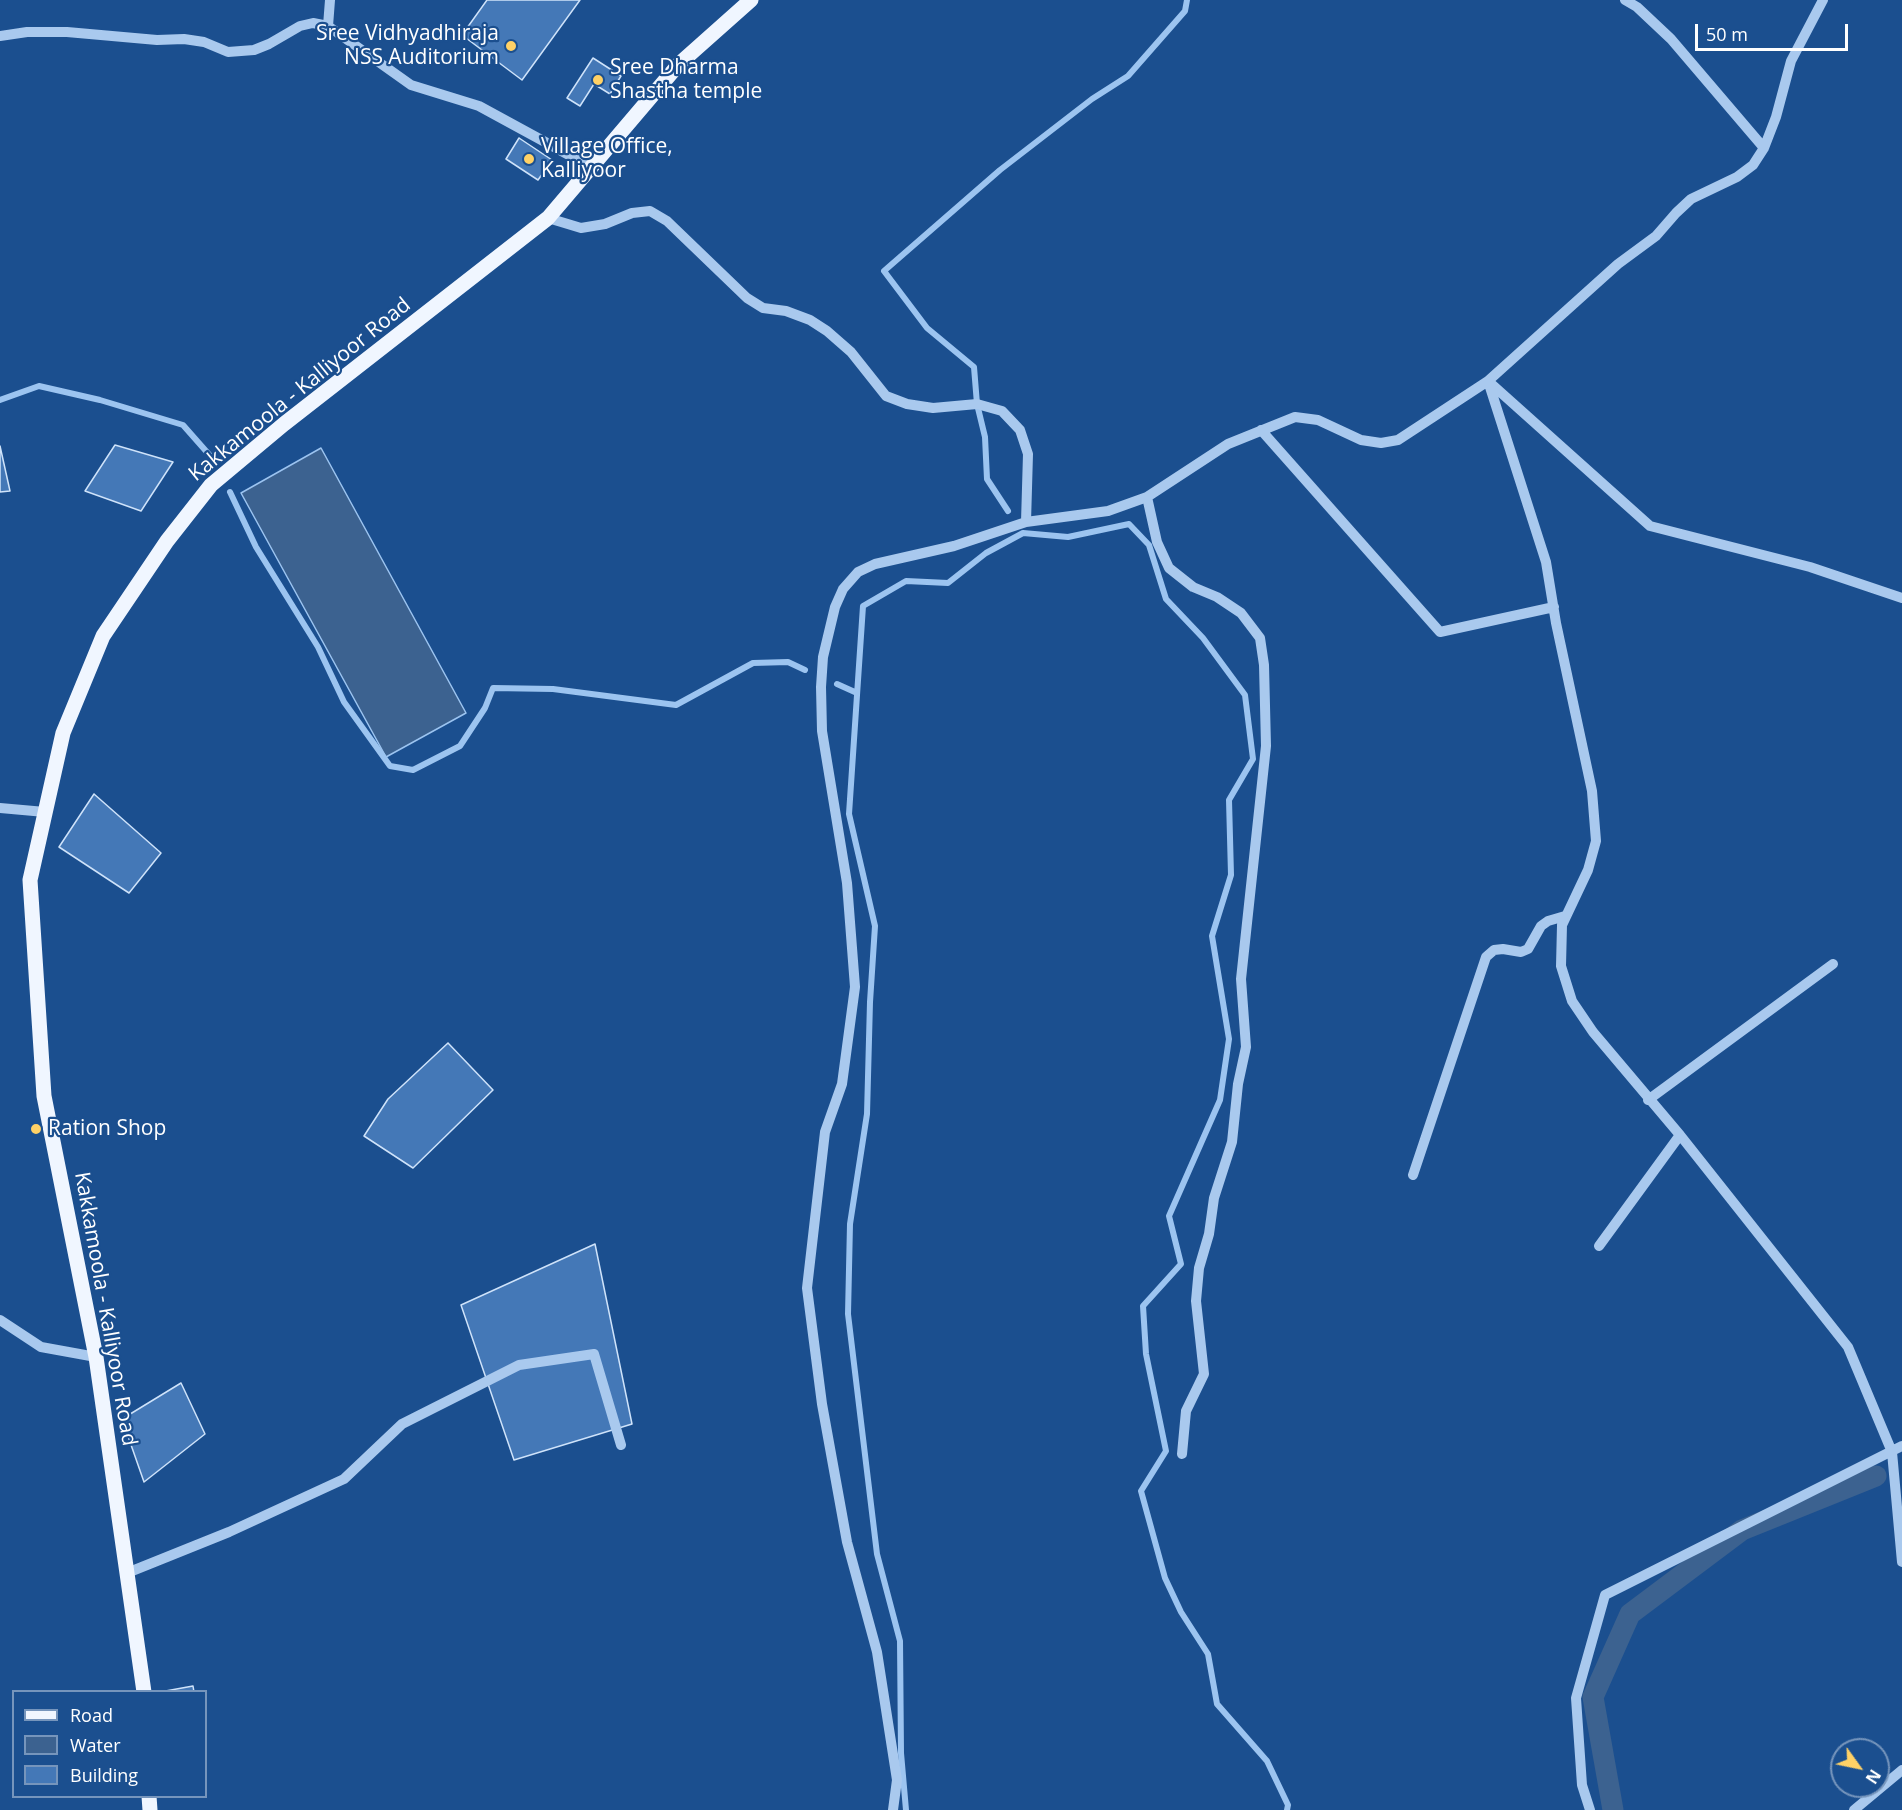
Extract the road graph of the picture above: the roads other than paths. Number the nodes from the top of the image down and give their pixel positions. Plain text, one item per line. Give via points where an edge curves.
1 (330, 0) edge
2 (751, 0) edge
3 (1625, 0) edge
4 (1823, 0) edge
5 (328, 26) junction
6 (0, 36) edge
7 (1764, 148) junction
8 (591, 167) junction
9 (548, 218) junction
10 (1488, 381) junction
11 (1261, 430) junction
12 (1147, 497) junction
13 (1026, 522) junction
14 (1902, 598) edge
15 (1554, 607) junction
16 (0, 808) edge
17 (45, 812) junction
18 (1565, 916) junction
19 (1833, 964) dead end
20 (1648, 1100) junction
21 (1680, 1135) junction
22 (1413, 1175) dead end
23 (1599, 1246) dead end
24 (0, 1320) edge
25 (96, 1357) junction
26 (621, 1445) dead end
27 (1897, 1449) edge
28 (1182, 1454) dead end
29 (1902, 1562) edge
30 (128, 1573) junction
31 (144, 1690) edge
32 (1902, 1770) edge
33 (893, 1810) edge
34 (1590, 1810) edge
35 (1854, 1810) edge

1 - 5 street
2 - 8 main road, Kakkamoola - Kalliyoor Road via 679,64
3 - 7 street via 1671,39
4 - 7 street via 1791,61
5 - 6 street via 300,26 254,50 228,52 184,39 66,32
5 - 8 street via 411,85 479,106
7 - 10 street via 1753,165 1737,177 1691,199 1656,236 1618,264
8 - 9 main road, Kakkamoola - Kalliyoor Road
9 - 13 street via 581,228 650,211 667,221 747,298 763,308 810,320 827,331 851,352 886,396 933,408 977,404 1002,411 1020,430 1028,454
9 - 17 main road, Kakkamoola - Kalliyoor Road via 211,485 166,541 103,636 63,733
10 - 11 street via 1398,440 1361,440 1318,420 1295,417
10 - 14 street via 1650,526 1810,567
10 - 15 street via 1546,562
11 - 12 street via 1228,444
11 - 15 street via 1440,632
12 - 13 street via 1108,511
12 - 28 street via 1157,542 1169,568 1193,587 1241,613 1260,638 1264,665 1266,746 1241,979 1246,1047 1232,1142 1214,1198 1199,1268 1196,1301 1204,1374 1186,1411
13 - 33 street via 858,572 843,589 835,607 823,657 822,731 847,883 855,987 842,1084 825,1132 807,1288 846,1542 877,1652 897,1780
15 - 18 street via 1592,791 1596,841 1588,870
16 - 17 street
17 - 25 main road, Kakkamoola - Kalliyoor Road via 30,880 44,1096
18 - 20 street via 1561,966 1572,1001
18 - 22 street via 1541,926 1528,949 1494,950 1486,957
19 - 20 street
20 - 21 street
21 - 23 street
21 - 27 street via 1848,1347
24 - 25 street via 41,1347
25 - 30 main road, Kakkamoola - Kalliyoor Road
26 - 30 street via 594,1354 519,1365 402,1424 344,1479
27 - 29 street
27 - 34 street via 1605,1595 1576,1698 1582,1785
30 - 31 main road, Kakkamoola - Kalliyoor Road
32 - 35 street

